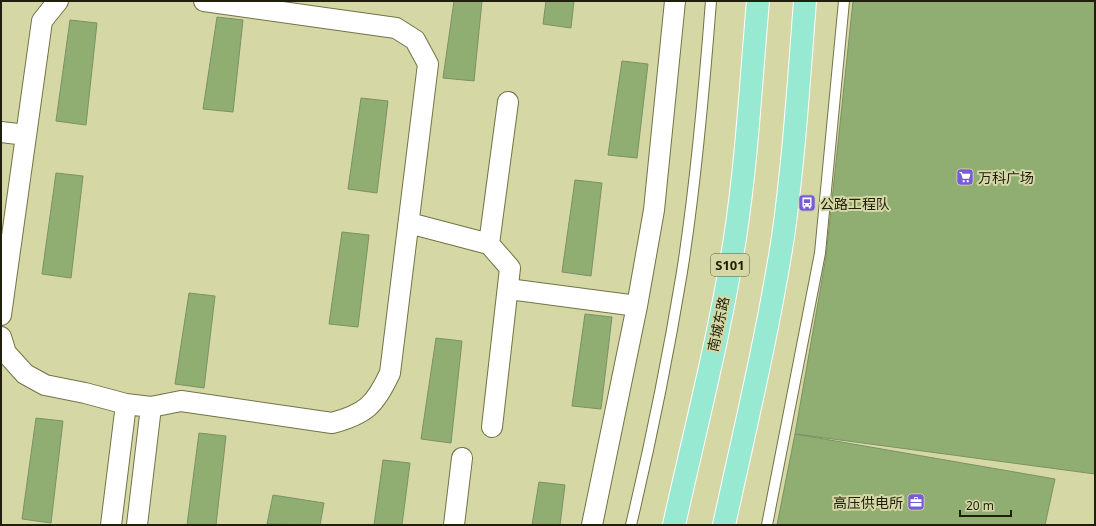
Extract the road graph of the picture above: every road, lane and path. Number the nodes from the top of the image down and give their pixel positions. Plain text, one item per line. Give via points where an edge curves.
1 (58, 1) edge
2 (204, 1) edge
3 (675, 1) edge
4 (711, 1) edge
5 (758, 1) edge
6 (805, 1) edge
7 (844, 1) edge
8 (228, 3) edge
9 (508, 102) dead end
10 (1, 132) edge
11 (26, 135) junction
12 (408, 223) junction
13 (489, 244) junction
14 (508, 289) junction
15 (637, 306) junction
16 (1, 315) edge
17 (1, 337) edge
18 (126, 404) junction
19 (151, 407) junction
20 (492, 428) dead end
21 (462, 458) dead end
22 (111, 525) edge
23 (137, 525) edge
24 (454, 525) edge
25 (592, 525) edge
26 (631, 525) edge
27 (674, 525) edge
28 (724, 525) edge
29 (767, 525) edge

1 - 11 street via 42,21
2 - 8 street
3 - 15 street via 654,210
4 - 26 lane via 704,96 682,272 649,446
5 - 27 main road, 南城东路 / S101 via 748,126 735,238
6 - 28 main road via 783,236 755,385
7 - 29 lane via 820,253
8 - 12 street via 396,28 415,40 428,64
9 - 13 street
10 - 11 street
11 - 16 street
12 - 13 street
12 - 19 street via 390,373 374,403 353,417 332,423 181,401
13 - 14 street via 510,268
14 - 15 street
14 - 20 street
15 - 25 street
17 - 18 street via 6,353 25,374 45,385
18 - 19 street
18 - 22 street
19 - 23 street
21 - 24 street

